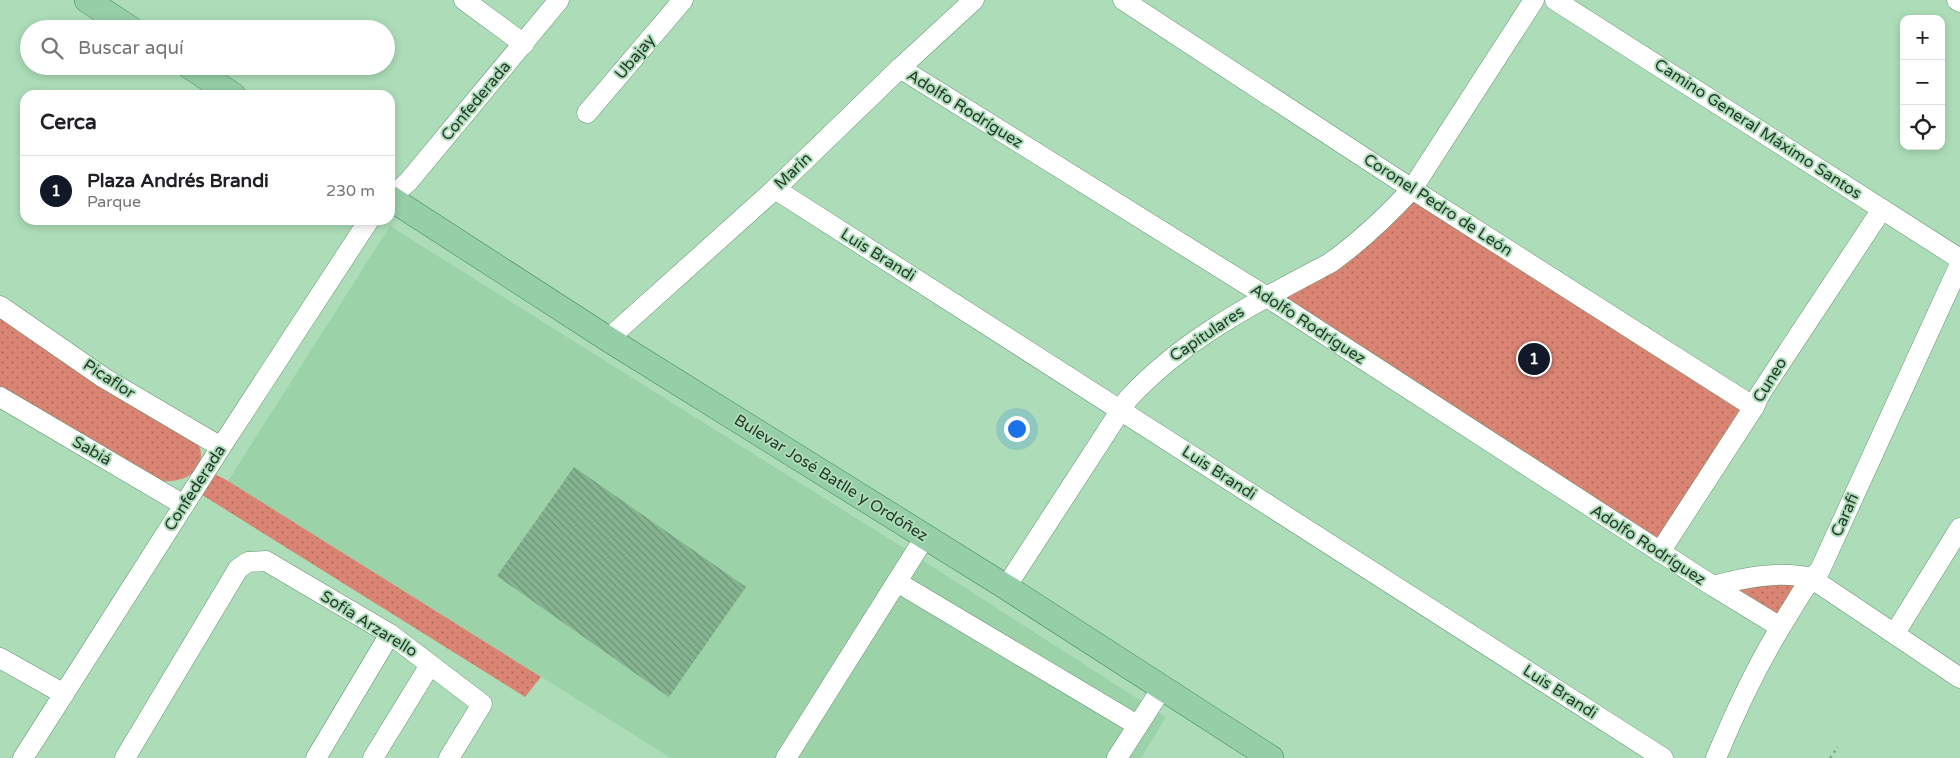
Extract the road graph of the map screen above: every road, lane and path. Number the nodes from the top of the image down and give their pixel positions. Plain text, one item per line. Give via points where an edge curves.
1 (87, 0) edge
2 (464, 0) edge
3 (559, 0) edge
4 (683, 0) edge
5 (974, 0) edge
6 (1123, 0) edge
7 (1534, 0) edge
8 (1555, 0) edge
9 (1957, 0) edge
10 (1960, 2) edge
11 (117, 20) edge
12 (524, 44) junction
13 (900, 68) junction
14 (203, 75) edge
15 (225, 90) edge
16 (587, 114) dead end
17 (775, 189) junction
18 (1412, 189) junction
19 (395, 194) edge
20 (395, 201) edge
21 (1882, 209) junction
22 (366, 225) edge
23 (1960, 259) edge
24 (1960, 264) edge
25 (1268, 297) junction
26 (0, 306) edge
27 (608, 339) junction
28 (0, 397) edge
29 (1754, 407) junction
30 (1120, 409) junction
31 (221, 447) junction
32 (184, 505) junction
33 (1960, 528) edge
34 (925, 537) junction
35 (1660, 552) junction
36 (1811, 578) junction
37 (897, 582) junction
38 (1713, 586) junction
39 (1006, 587) junction
40 (1780, 627) junction
41 (1895, 633) junction
42 (390, 634) junction
43 (0, 658) edge
44 (430, 665) junction
45 (1960, 678) edge
46 (1162, 688) junction
47 (64, 694) junction
48 (1138, 726) junction
49 (1838, 747) dead end
50 (23, 758) edge
51 (125, 758) edge
52 (316, 758) edge
53 (373, 758) edge
54 (449, 758) edge
55 (786, 758) edge
56 (1116, 758) edge
57 (1272, 758) edge
58 (1663, 758) edge
59 (1716, 758) edge
60 (1830, 758) edge

1 - 11 main road
2 - 12 street
3 - 12 street, Confederada
4 - 16 street, Ubajay
5 - 13 street, Marín
6 - 18 street, Coronel Pedro de León
7 - 18 street, Capitulares
8 - 21 street, Camino General Máximo Santos
9 - 10 street
12 - 19 street, Confederada
13 - 17 street, Marín
13 - 25 street, Adolfo Rodríguez
14 - 15 main road
17 - 27 street, Marín
17 - 30 street, Luis Brandi
18 - 25 street, Capitulares via 1343,254
18 - 29 street, Coronel Pedro de León
20 - 27 main road, Bulevar José Batlle y Ordóñez
21 - 23 street, Camino General Máximo Santos
21 - 29 street, Cuneo
22 - 31 street, Confederada
24 - 36 street, Carafi via 1820,570
25 - 30 street, Capitulares via 1198,337 1148,377
25 - 35 street, Adolfo Rodríguez
26 - 31 street, Picaflor via 104,378
27 - 34 main road, Bulevar José Batlle y Ordóñez
28 - 32 street, Sabiá
29 - 35 street, Cuneo
30 - 39 street, Capitulares
30 - 58 street, Luis Brandi
31 - 32 street, Confederada
32 - 47 street, Confederada
33 - 41 street
34 - 37 street
34 - 39 main road, Bulevar José Batlle y Ordóñez
35 - 38 street, Adolfo Rodríguez
36 - 38 street, Adolfo Rodríguez via 1783,574
36 - 40 street, Carafi
36 - 41 street, Adolfo Rodríguez
37 - 48 street
37 - 55 street
38 - 40 street, Adolfo Rodríguez
39 - 46 main road, Bulevar José Batlle y Ordóñez
40 - 59 street, Carafi via 1734,714
41 - 45 street, Adolfo Rodríguez
42 - 44 street, Sofía Arzarello
42 - 51 street, Sofía Arzarello via 266,561 248,562 238,569
42 - 52 street
43 - 47 street
44 - 53 street
44 - 54 street, Sofía Arzarello via 482,704
46 - 48 street
46 - 57 main road, Bulevar José Batlle y Ordóñez
47 - 50 street, Confederada
48 - 56 street
49 - 60 path

